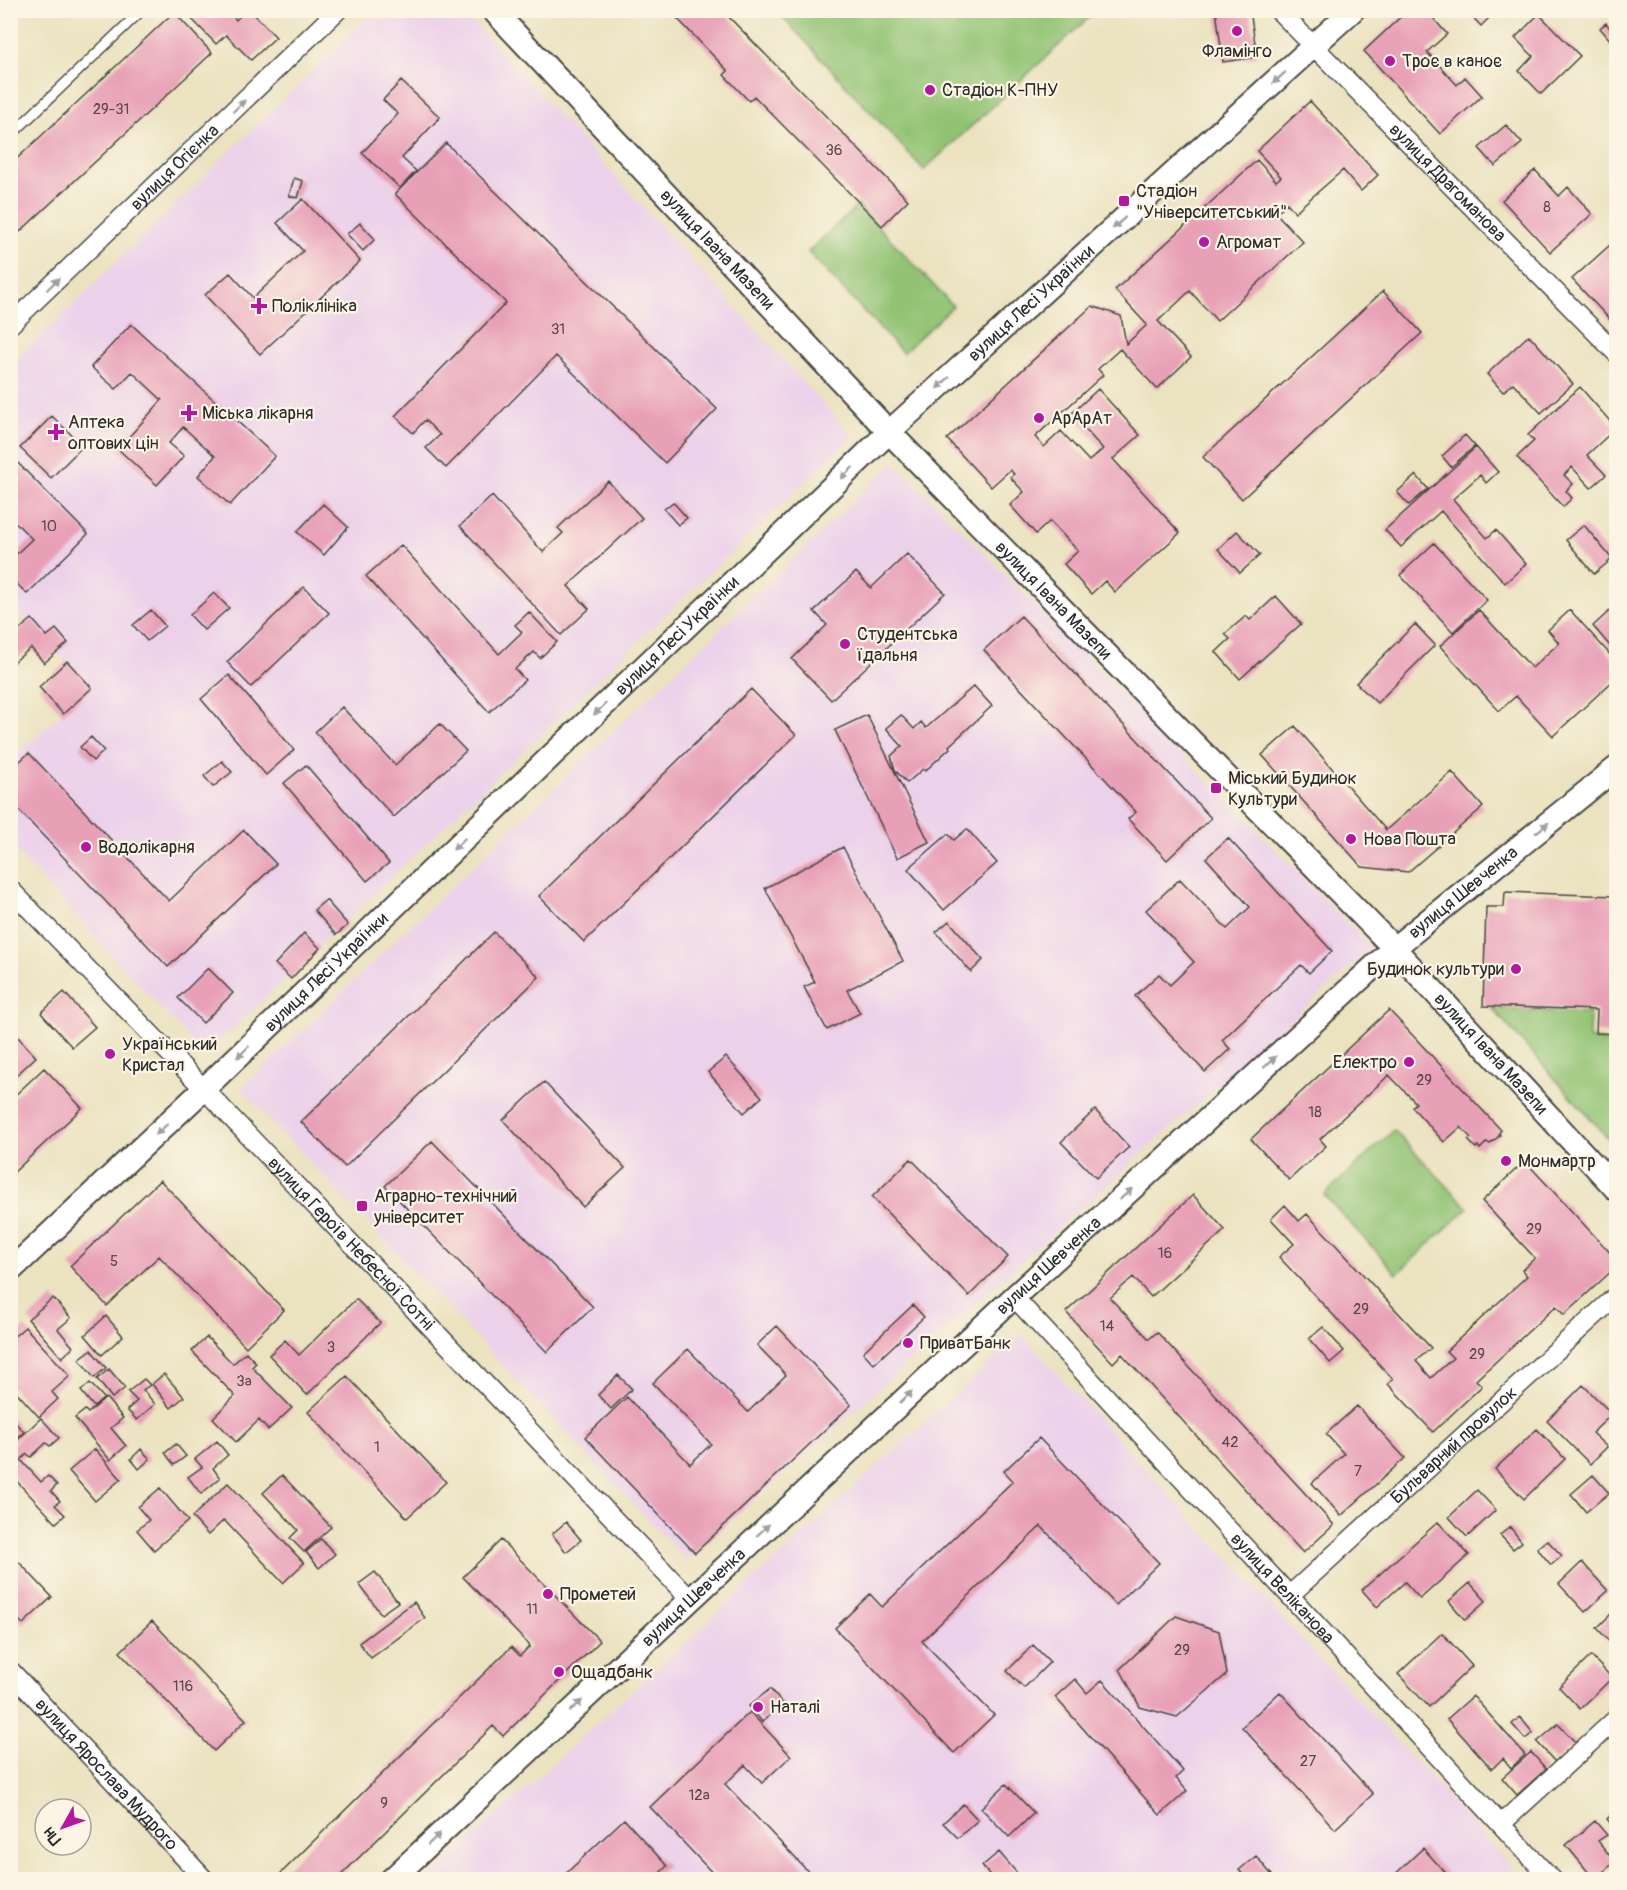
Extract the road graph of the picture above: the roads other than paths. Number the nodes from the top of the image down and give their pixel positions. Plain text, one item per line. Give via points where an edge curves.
1 (142, 10) edge
2 (338, 10) edge
3 (493, 10) edge
4 (1278, 10) edge
5 (1353, 10) edge
6 (1312, 47) junction
7 (10, 136) edge
8 (10, 325) edge
9 (1617, 353) edge
10 (889, 432) junction
11 (1617, 768) edge
12 (10, 889) edge
13 (1394, 948) junction
14 (204, 1089) junction
15 (1617, 1189) edge
16 (10, 1272) edge
17 (1617, 1296) edge
18 (1014, 1297) junction
19 (1290, 1595) junction
20 (690, 1599) junction
21 (10, 1670) edge
22 (1617, 1719) edge
23 (1501, 1824) junction
24 (205, 1880) edge
25 (391, 1880) edge
26 (1552, 1880) edge

1 - 7 lane
8 -> 2 street, вулиця Огієнка
3 - 10 street, вулиця Івана Мазепи
4 - 6 street, вулиця Драгоманова
5 - 6 street, вулиця Лесі Українки
6 - 9 street, вулиця Драгоманова
6 -> 10 street, вулиця Лесі Українки
10 - 13 street, вулиця Івана Мазепи
10 -> 14 street, вулиця Лесі Українки
13 -> 11 street, вулиця Шевченка
12 - 14 street, вулиця Героїв Небесної Сотні
13 - 15 street, вулиця Івана Мазепи
18 -> 13 street, вулиця Шевченка
14 -> 16 street, вулиця Лесі Українки
14 - 20 street, вулиця Героїв Небесної Сотні
17 - 19 street, Бульварний провулок
18 - 19 street, вулиця Веліканова
20 -> 18 street, вулиця Шевченка
19 - 23 street, вулиця Веліканова
25 -> 20 street, вулиця Шевченка
21 - 24 street, вулиця Ярослава Мудрого
22 - 23 street
23 - 26 street, вулиця Веліканова

